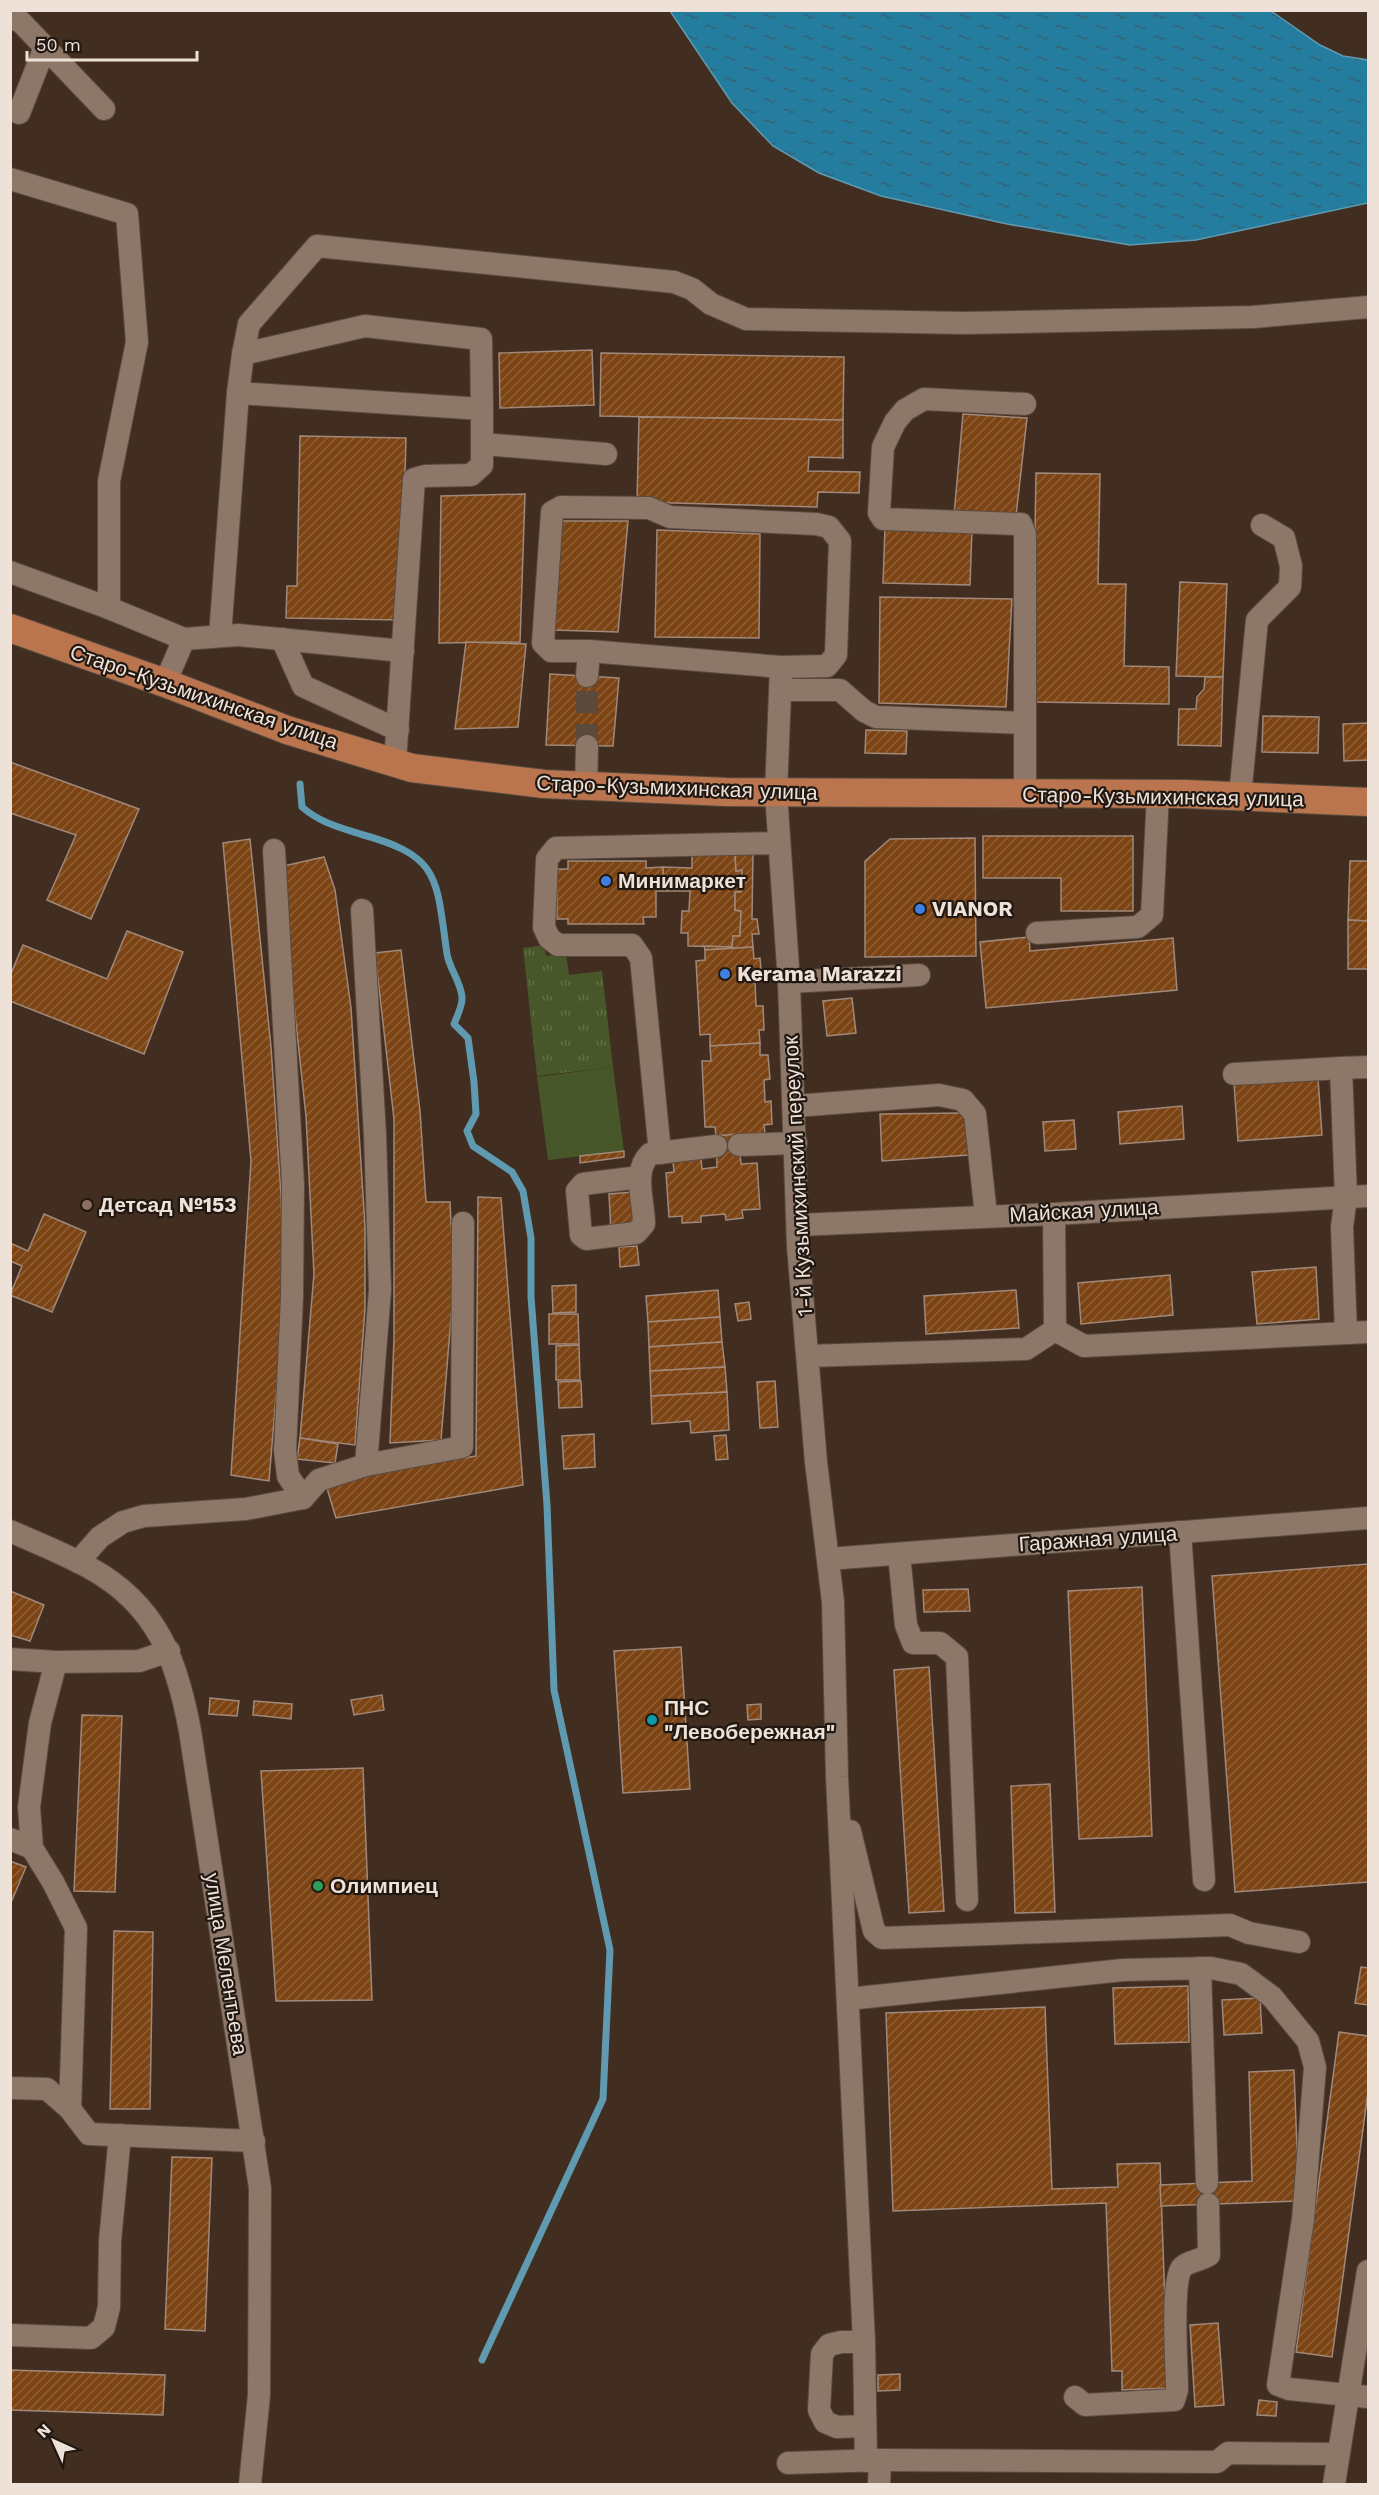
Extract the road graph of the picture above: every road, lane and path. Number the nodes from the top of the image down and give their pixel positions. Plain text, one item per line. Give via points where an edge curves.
1 (10, 17) edge
2 (45, 47) junction
3 (104, 109) dead end
4 (19, 112) dead end
5 (10, 179) edge
6 (1368, 307) edge
7 (243, 354) junction
8 (238, 393) junction
9 (1025, 404) dead end
10 (482, 409) junction
11 (483, 444) junction
12 (606, 454) dead end
13 (1262, 525) dead end
14 (10, 572) edge
15 (109, 608) junction
16 (10, 628) edge
17 (220, 636) junction
18 (184, 639) junction
19 (282, 639) junction
20 (403, 651) junction
21 (589, 651) junction
22 (781, 667) junction
23 (587, 676) tunnel mouth
24 (165, 682) junction
25 (781, 690) junction
26 (1025, 723) junction
27 (398, 730) junction
28 (587, 746) tunnel mouth
29 (395, 763) junction
30 (586, 786) junction
31 (776, 793) junction
32 (1025, 794) junction
33 (1158, 794) junction
34 (1240, 796) junction
35 (1368, 802) edge
36 (779, 843) junction
37 (274, 850) dead end
38 (362, 910) dead end
39 (1037, 933) dead end
40 (919, 975) dead end
41 (789, 982) junction
42 (1368, 1067) edge
43 (1341, 1068) junction
44 (1234, 1074) dead end
45 (795, 1106) junction
46 (796, 1143) junction
47 (739, 1145) dead end
48 (716, 1146) dead end
49 (660, 1153) junction
50 (640, 1177) dead end
51 (1368, 1196) edge
52 (1346, 1197) junction
53 (1054, 1214) junction
54 (986, 1215) junction
55 (463, 1223) dead end
56 (798, 1225) junction
57 (1055, 1330) junction
58 (1368, 1332) edge
59 (1346, 1333) junction
60 (808, 1356) junction
61 (366, 1465) junction
62 (303, 1498) junction
63 (1368, 1518) edge
64 (10, 1531) edge
65 (1180, 1532) junction
66 (899, 1554) junction
67 (828, 1559) junction
68 (78, 1562) junction
69 (170, 1651) junction
70 (10, 1659) edge
71 (56, 1662) junction
72 (837, 1777) junction
73 (10, 1839) edge
74 (32, 1848) junction
75 (1204, 1880) dead end
76 (967, 1900) dead end
77 (1299, 1942) dead end
78 (1200, 1968) junction
79 (848, 1999) junction
80 (10, 2088) edge
81 (70, 2109) junction
82 (120, 2135) junction
83 (254, 2141) junction
84 (1368, 2271) edge
85 (10, 2335) edge
86 (864, 2342) junction
87 (1358, 2396) edge
88 (1075, 2397) dead end
89 (865, 2426) junction
90 (1338, 2454) junction
91 (872, 2460) junction
92 (788, 2463) dead end
93 (250, 2484) edge
94 (879, 2484) edge
95 (1334, 2484) edge

1 - 2 street via 21,22
2 - 3 street
2 - 4 street
5 - 15 street via 127,214 137,342 109,481
6 - 7 street via 1254,317 976,323 746,319 674,282 317,246 249,324
7 - 8 street
7 - 10 street via 365,326 481,339
8 - 10 street
8 - 17 street
9 - 26 street via 924,399 905,410 882,447 879,513 883,519 1021,524 1025,534
10 - 11 street
11 - 12 street
11 - 20 street via 482,465 471,475 414,479
13 - 34 street via 1284,538 1291,566 1290,587 1257,620
14 - 15 street
15 - 18 street
16 - 24 main road, Старо-Кузьмихинская улица
17 - 18 street
17 - 19 street
18 - 24 street
19 - 20 street
19 - 27 street via 303,686
20 - 27 street
21 - 22 street
21 - 22 street via 551,651 543,643 552,512 561,507 649,508 670,517 830,527 840,540 836,655 827,666
21 - 23 street
22 - 25 street, 1-й Кузьмихинский переулок
24 - 29 main road, Старо-Кузьмихинская улица via 287,730
25 - 26 street via 840,690 876,717
25 - 31 street, 1-й Кузьмихинский переулок
26 - 32 street
27 - 29 street
28 - 30 street
29 - 30 main road, Старо-Кузьмихинская улица via 544,784
30 - 31 main road, Старо-Кузьмихинская улица
31 - 32 main road, Старо-Кузьмихинская улица
31 - 36 street, 1-й Кузьмихинский переулок
32 - 33 main road, Старо-Кузьмихинская улица
33 - 34 main road, Старо-Кузьмихинская улица
33 - 39 street via 1152,915 1138,927
34 - 35 main road, Старо-Кузьмихинская улица
36 - 41 street, 1-й Кузьмихинский переулок
36 - 49 street via 556,848 547,859 544,927 549,938 558,945 632,945 641,958
37 - 62 street via 293,1184 285,1451 288,1476
38 - 61 street via 380,1290
40 - 41 street
41 - 45 street, 1-й Кузьмихинский переулок
42 - 43 street
43 - 44 street
43 - 52 street
45 - 46 street, 1-й Кузьмихинский переулок
45 - 54 street via 939,1095 963,1100 975,1113
46 - 47 street
46 - 56 street, 1-й Кузьмихинский переулок
48 - 49 street
49 - 50 street via 650,1154 643,1161
51 - 52 street, Майская улица
52 - 53 street, Майская улица
52 - 59 street via 1342,1227
53 - 54 street, Майская улица
53 - 57 street
54 - 56 street, Майская улица
55 - 61 street via 462,1447
56 - 60 street, 1-й Кузьмихинский переулок
57 - 59 street via 1084,1346
57 - 60 street via 1026,1349
58 - 59 street
60 - 67 street, 1-й Кузьмихинский переулок
61 - 62 street via 319,1480
62 - 68 street via 246,1509 144,1516 123,1522 100,1537
63 - 65 street, Гаражная улица
64 - 68 street, улица Мелентьева
65 - 66 street, Гаражная улица
65 - 75 street
66 - 67 street, Гаражная улица
66 - 76 street via 906,1624 913,1643 940,1643 957,1657
67 - 72 street, 1-й Кузьмихинский переулок via 833,1602
68 - 69 street, улица Мелентьева via 129,1594 153,1622
69 - 71 street via 139,1661
69 - 83 street, улица Мелентьева via 188,1722
70 - 71 street
71 - 74 street via 40,1723 29,1807
72 - 77 street via 874,1932 882,1938 1230,1925 1249,1933
72 - 79 street
73 - 74 street
74 - 81 street via 76,1929
78 - 79 street via 1123,1970
78 - 87 street via 1241,1974 1272,1997 1308,2041 1315,2067 1303,2219 1278,2385
78 - 88 street via 1209,2255 1181,2269 1176,2290 1177,2390 1174,2400 1085,2405
79 - 86 street
80 - 81 street via 47,2089
81 - 82 street via 88,2134
82 - 83 street
82 - 85 street via 110,2241 109,2307 104,2327 91,2338
83 - 93 street, улица Мелентьева via 260,2188 259,2395
84 - 87 street
86 - 89 street
86 - 89 street via 829,2345 822,2354 819,2410 825,2422 837,2427
87 - 90 street
89 - 91 street
90 - 91 street via 1228,2453 1217,2462
90 - 95 street
91 - 92 street
91 - 94 street

